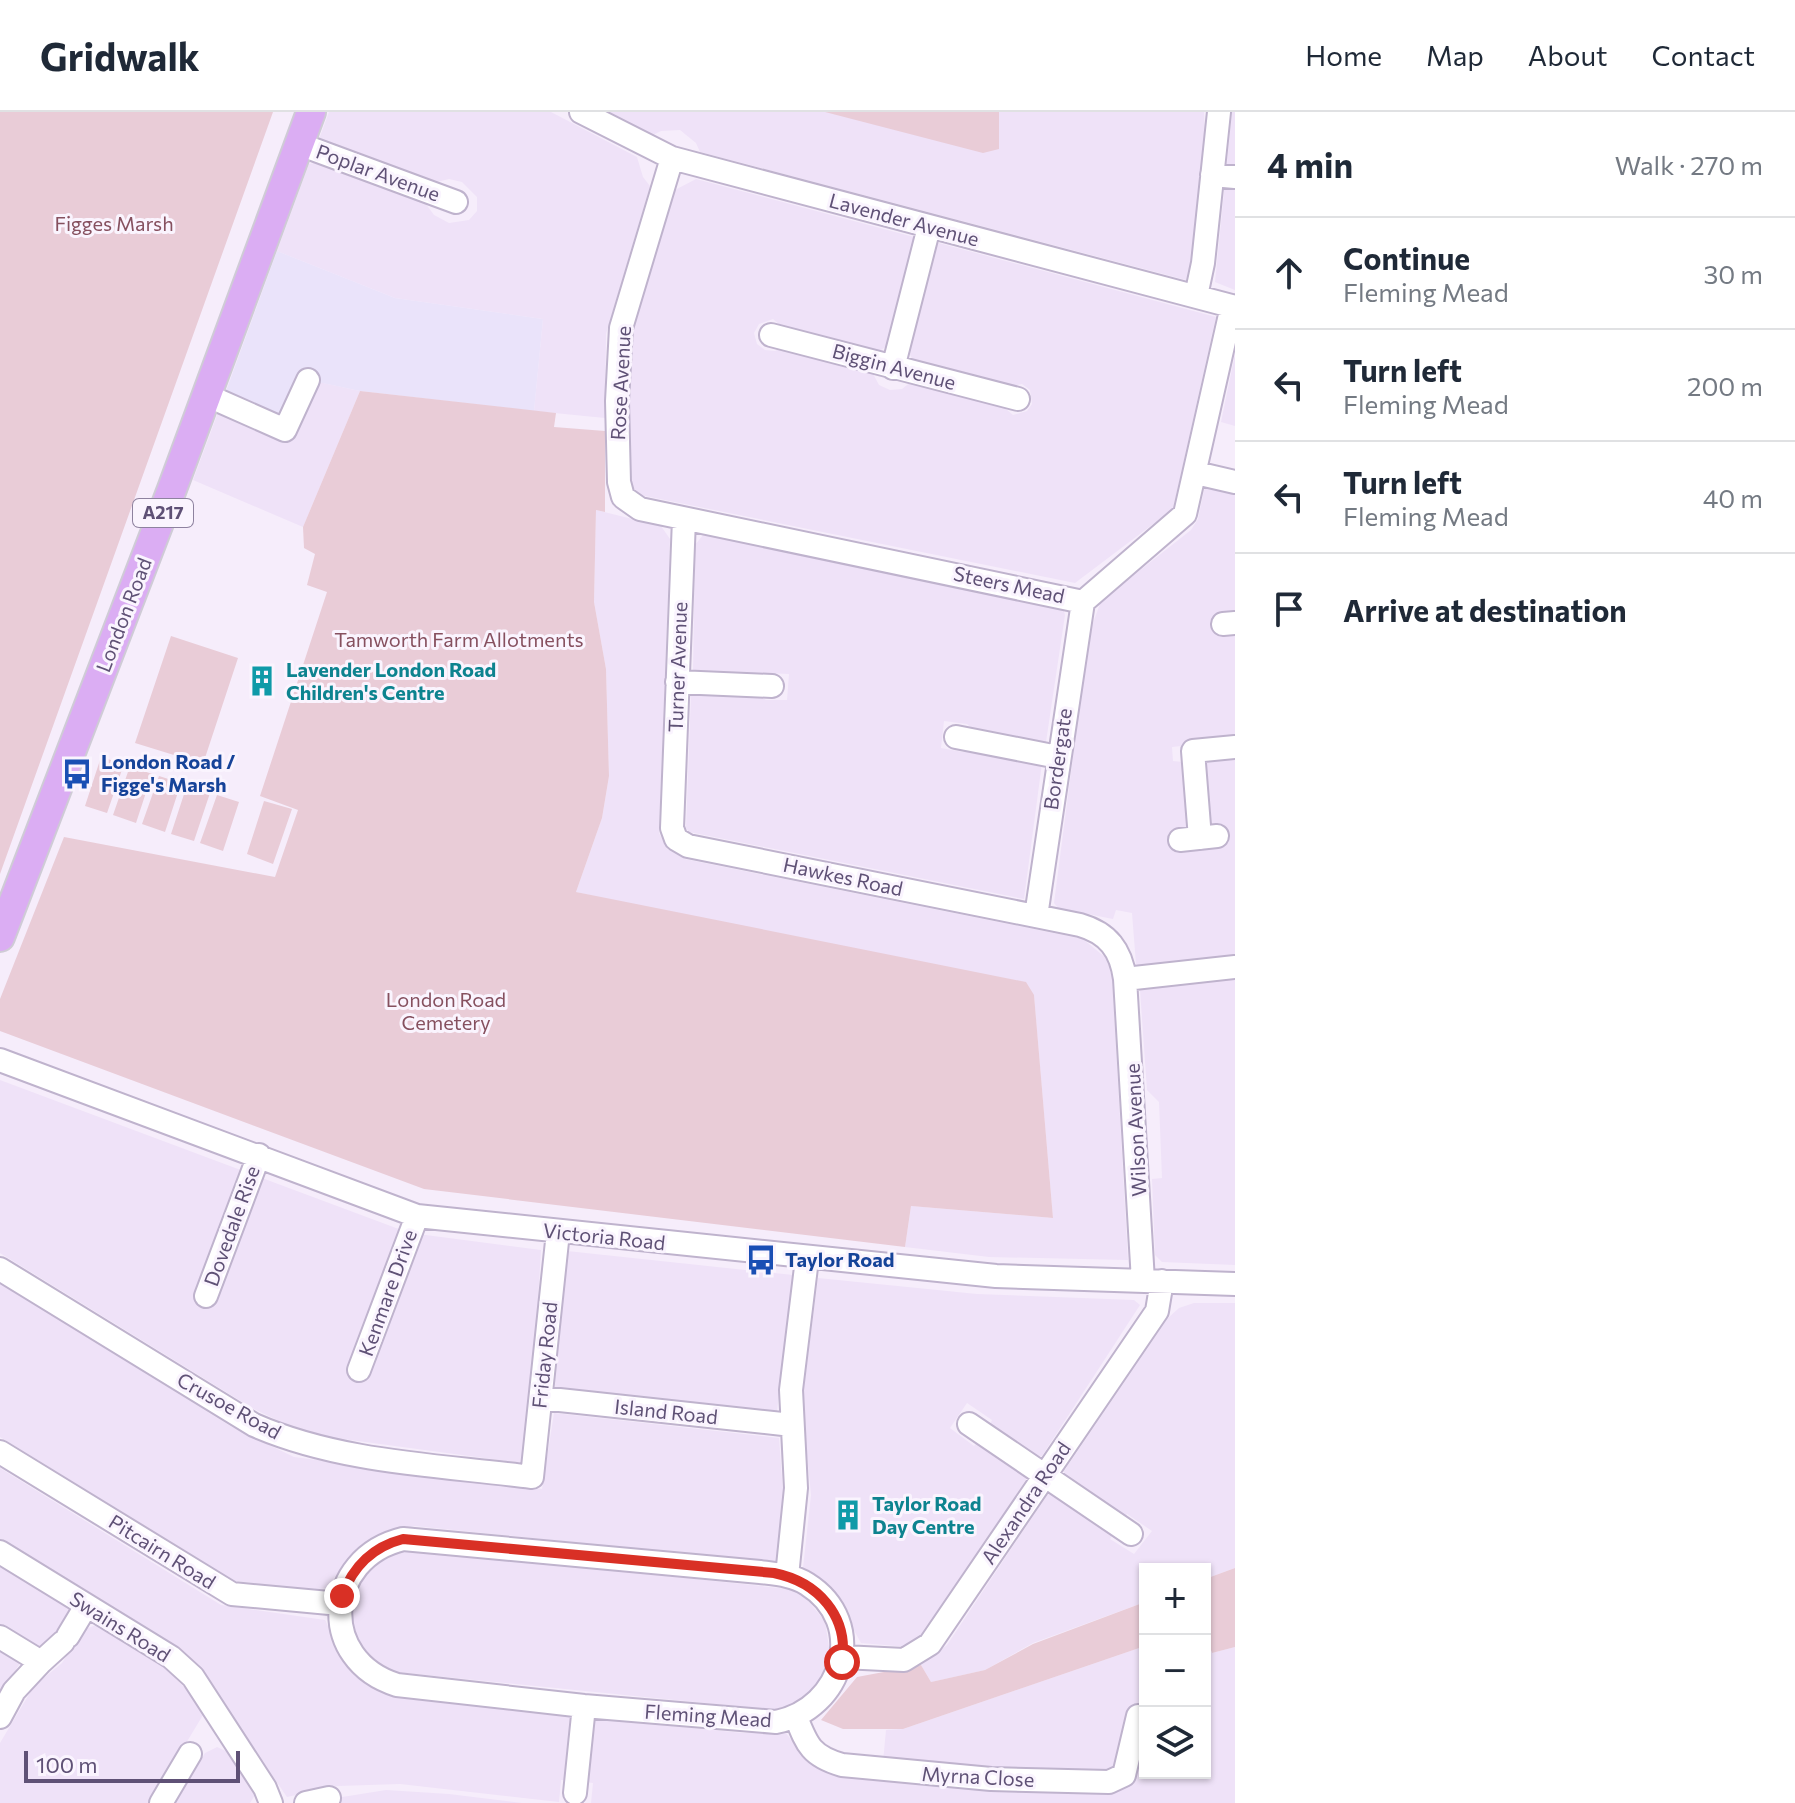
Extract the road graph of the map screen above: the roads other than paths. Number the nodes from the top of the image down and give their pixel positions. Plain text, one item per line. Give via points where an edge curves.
1 (311, 112) edge
2 (581, 112) edge
3 (1219, 112) edge
4 (299, 144) junction
5 (672, 158) junction
6 (1224, 176) edge
7 (456, 202) dead end
8 (929, 227) junction
9 (1196, 296) junction
10 (1234, 307) edge
11 (771, 335) dead end
12 (893, 368) junction
13 (308, 380) dead end
14 (206, 395) junction
15 (1018, 399) dead end
16 (1196, 473) junction
17 (1235, 482) edge
18 (640, 509) joint
19 (684, 519) junction
20 (1083, 602) junction
21 (677, 682) junction
22 (772, 686) dead end
23 (956, 737) dead end
24 (1235, 747) edge
25 (1058, 757) junction
26 (673, 816) joint
27 (1199, 838) dead end
28 (1036, 916) junction
29 (0, 937) edge
30 (1235, 967) edge
31 (1125, 979) junction
32 (0, 1060) edge
33 (259, 1155) junction
34 (417, 1216) junction
35 (558, 1232) junction
36 (807, 1259) junction
37 (0, 1269) edge
38 (1152, 1281) junction
39 (1235, 1284) edge
40 (206, 1296) dead end
41 (359, 1370) dead end
42 (541, 1398) junction
43 (969, 1424) dead end
44 (792, 1425) junction
45 (0, 1452) edge
46 (1045, 1475) junction
47 (532, 1477) joint
48 (1131, 1534) dead end
49 (0, 1552) edge
50 (787, 1576) junction
51 (340, 1604) junction
52 (86, 1606) junction
53 (0, 1637) edge
54 (843, 1657) junction
55 (41, 1662) junction
56 (584, 1706) junction
57 (1138, 1716) dead end
58 (0, 1717) edge
59 (796, 1717) junction
60 (190, 1754) dead end
61 (575, 1793) dead end
62 (329, 1798) dead end
63 (161, 1803) edge
64 (271, 1803) edge
65 (306, 1803) edge

1 - 4 main road, London Road / A217
2 - 5 street, Lavender Avenue
3 - 6 street
4 - 7 street, Poplar Avenue
4 - 14 main road, London Road / A217
5 - 8 street, Lavender Avenue
5 - 18 street, Rose Avenue via 621,328 619,482 623,497
6 - 9 street
8 - 9 street, Lavender Avenue
8 - 12 street
9 - 10 street, Lavender Avenue
10 - 16 street, Steers Mead
11 - 12 street, Biggin Avenue
12 - 15 street, Biggin Avenue
13 - 14 street via 285,430
14 - 29 main road, London Road / A217
16 - 17 street
16 - 20 street, Steers Mead via 1181,519
18 - 19 street, Steers Mead
19 - 20 street, Steers Mead
19 - 21 street, Turner Avenue
20 - 25 street, Bordergate
21 - 22 street
21 - 26 street, Turner Avenue
23 - 25 street
24 - 27 street via 1184,752
25 - 28 street, Bordergate
26 - 28 street, Hawkes Road via 673,834 688,846
28 - 31 street, Wilson Avenue via 1103,935 1120,956
30 - 31 street
31 - 38 street, Wilson Avenue
32 - 33 street, Victoria Road
33 - 34 street, Victoria Road
33 - 40 street, Dovedale Rise
34 - 35 street, Victoria Road
34 - 41 street, Kenmare Drive
35 - 36 street, Victoria Road
35 - 42 street, Friday Road
36 - 38 street, Victoria Road via 996,1276
36 - 44 street via 791,1390
37 - 47 street, Crusoe Road via 254,1425 289,1440 354,1454
38 - 39 street, Victoria Road
38 - 46 street, Alexandra Road via 1157,1311
42 - 44 street, Island Road
42 - 47 street, Friday Road
43 - 46 street
44 - 50 street via 796,1488
45 - 51 street, Pitcairn Road via 232,1594
46 - 48 street
46 - 54 street, Alexandra Road via 925,1650 895,1661
49 - 52 street, Swains Road
50 - 51 street via 403,1539 360,1563
50 - 54 street via 814,1589 832,1609
51 - 56 street, Fleming Mead via 342,1629 353,1655 385,1681
52 - 55 street via 66,1639
52 - 64 street, Swains Road via 164,1651 193,1677
53 - 55 street
54 - 59 street, Fleming Mead via 826,1694
55 - 58 street via 14,1691
56 - 59 street, Fleming Mead via 762,1722
56 - 61 street
57 - 59 street, Myrna Close via 1124,1775 1109,1782 991,1779 842,1765 809,1750
60 - 63 street
62 - 65 street

